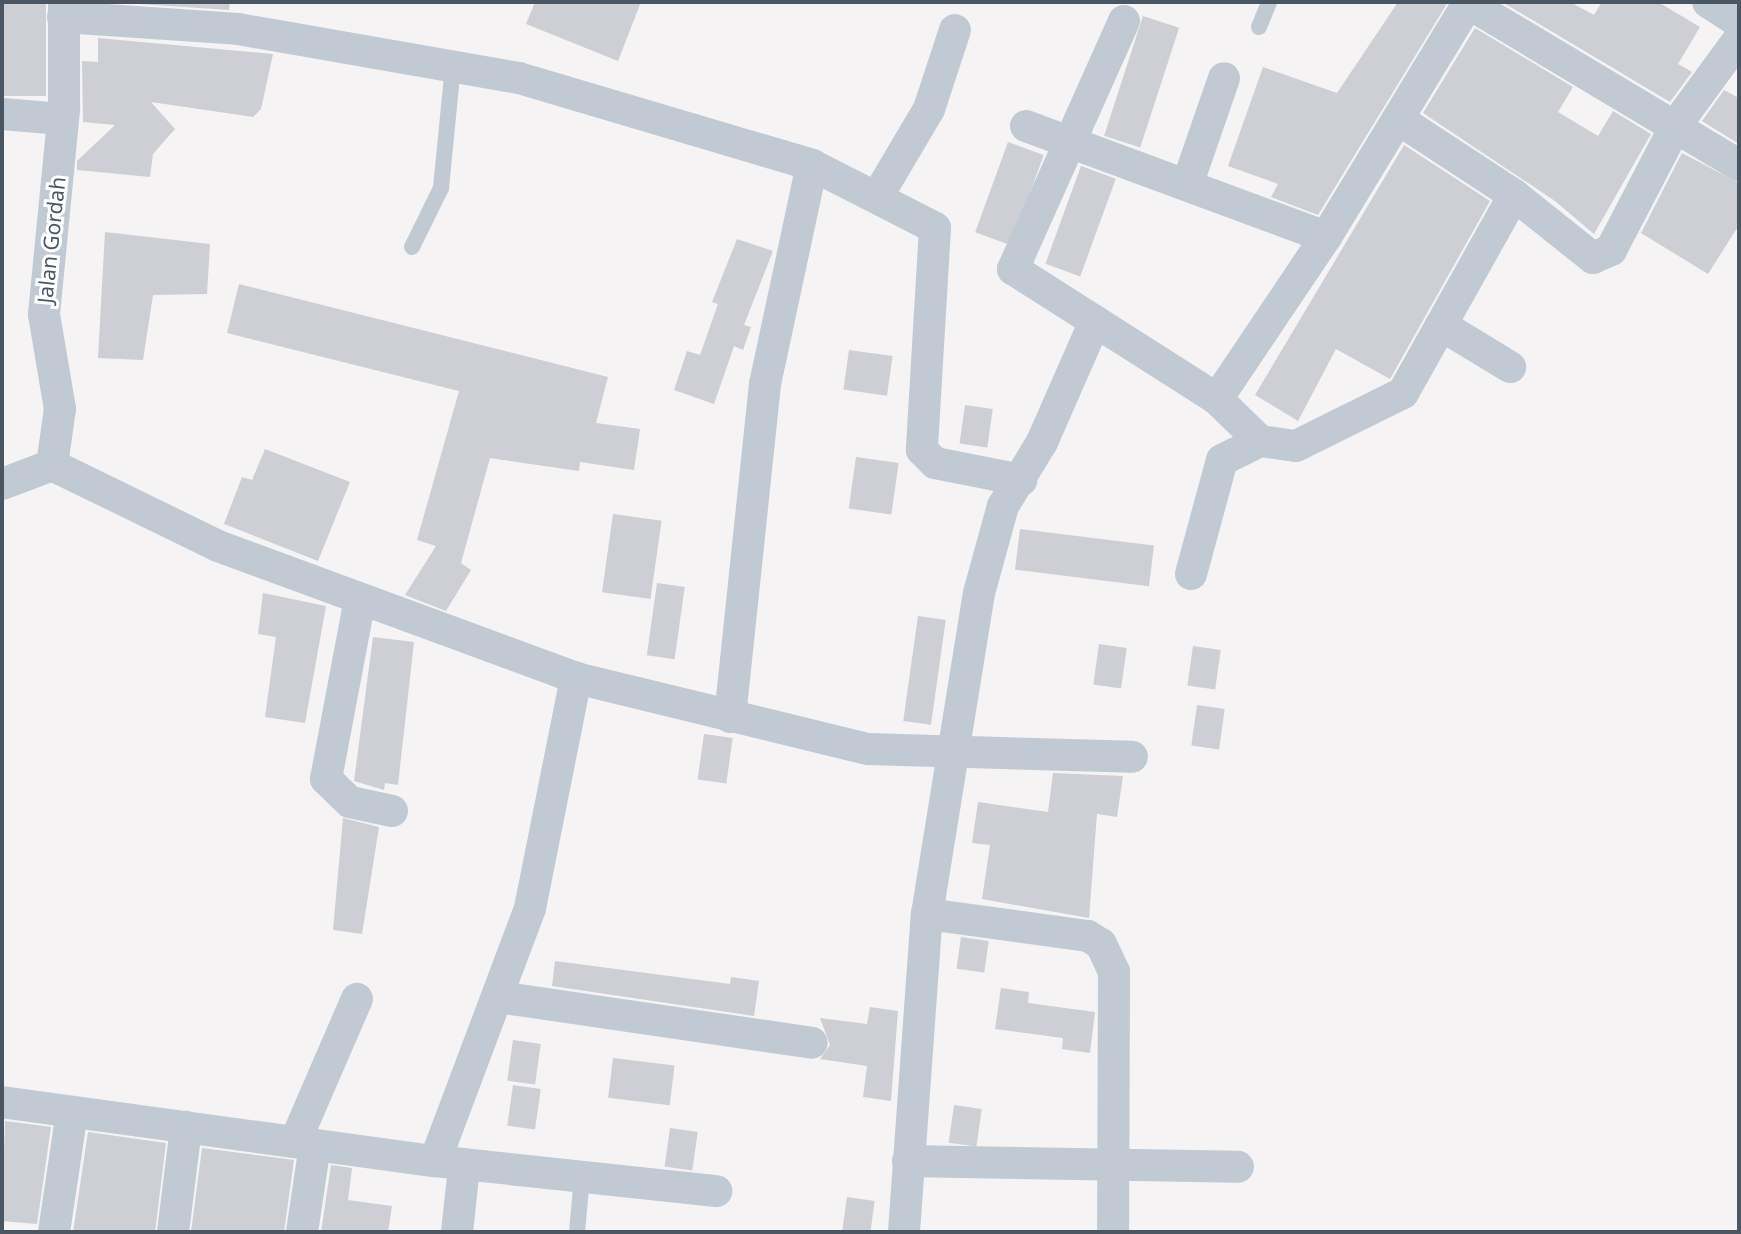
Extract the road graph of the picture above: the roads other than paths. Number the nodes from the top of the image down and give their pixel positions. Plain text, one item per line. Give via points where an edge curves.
1 (1269, 2) edge
2 (1708, 2) edge
3 (1468, 3) edge
4 (64, 9) edge
5 (1124, 21) dead end
6 (1739, 22) edge
7 (1259, 27) dead end
8 (955, 30) dead end
9 (1739, 39) edge
10 (453, 66) junction
11 (1224, 78) dead end
12 (2, 114) edge
13 (62, 119) junction
14 (1398, 119) junction
15 (1676, 125) junction
16 (1026, 126) dead end
17 (1073, 143) junction
18 (813, 165) junction
19 (1739, 165) edge
20 (1187, 186) junction
21 (1514, 195) junction
22 (877, 197) junction
23 (1326, 237) junction
24 (412, 247) dead end
25 (1095, 321) junction
26 (1441, 325) junction
27 (1510, 367) dead end
28 (1217, 399) junction
29 (1260, 441) junction
30 (52, 466) junction
31 (1021, 480) junction
32 (2, 484) edge
33 (1191, 574) dead end
34 (360, 598) junction
35 (576, 678) junction
36 (730, 717) junction
37 (949, 754) junction
38 (1132, 757) dead end
39 (392, 811) dead end
40 (926, 914) junction
41 (498, 997) junction
42 (357, 999) dead end
43 (812, 1044) dead end
44 (2, 1102) edge
45 (72, 1112) junction
46 (186, 1127) junction
47 (305, 1144) junction
48 (908, 1161) junction
49 (450, 1165) junction
50 (1111, 1165) junction
51 (1238, 1167) dead end
52 (582, 1177) junction
53 (716, 1191) dead end
54 (54, 1232) edge
55 (173, 1232) edge
56 (302, 1232) edge
57 (457, 1232) edge
58 (577, 1232) edge
59 (904, 1232) edge
60 (1113, 1232) edge

1 - 7 lane
2 - 6 street
3 - 14 street
3 - 15 street
4 - 10 street via 238,29
4 - 13 street, Jalan Gordah
5 - 17 street
8 - 22 street via 929,109
9 - 15 street
10 - 18 street via 519,78
10 - 24 lane via 441,188 435,210
11 - 20 street
12 - 13 street
13 - 30 street, Jalan Gordah via 44,314 60,409
14 - 21 street
14 - 23 street
15 - 19 street
15 - 21 street via 1605,253 1593,258
16 - 17 street
17 - 20 street
17 - 25 street via 1013,269
18 - 22 street
18 - 36 street via 765,384
20 - 23 street
21 - 26 street
22 - 31 street via 935,228 922,450 935,463
23 - 28 street
25 - 28 street
25 - 31 street
26 - 27 street
26 - 29 street via 1403,393 1391,402 1296,446
28 - 29 street
29 - 33 street via 1222,460
30 - 32 street
30 - 34 street via 218,546
31 - 37 street via 1003,506 979,593
34 - 35 street
34 - 39 street via 326,779 350,802
35 - 36 street
35 - 41 street via 530,908
36 - 37 street via 868,749
37 - 38 street
37 - 40 street
40 - 48 street
40 - 50 street via 1075,934 1101,944 1114,972
41 - 43 street
41 - 49 street
42 - 47 street
44 - 45 street
45 - 46 street
45 - 54 street
46 - 47 street
46 - 55 street
47 - 49 street
47 - 56 street
48 - 50 street
48 - 59 street
49 - 52 street
49 - 57 street
50 - 51 street
50 - 60 street
52 - 53 street
52 - 58 lane

